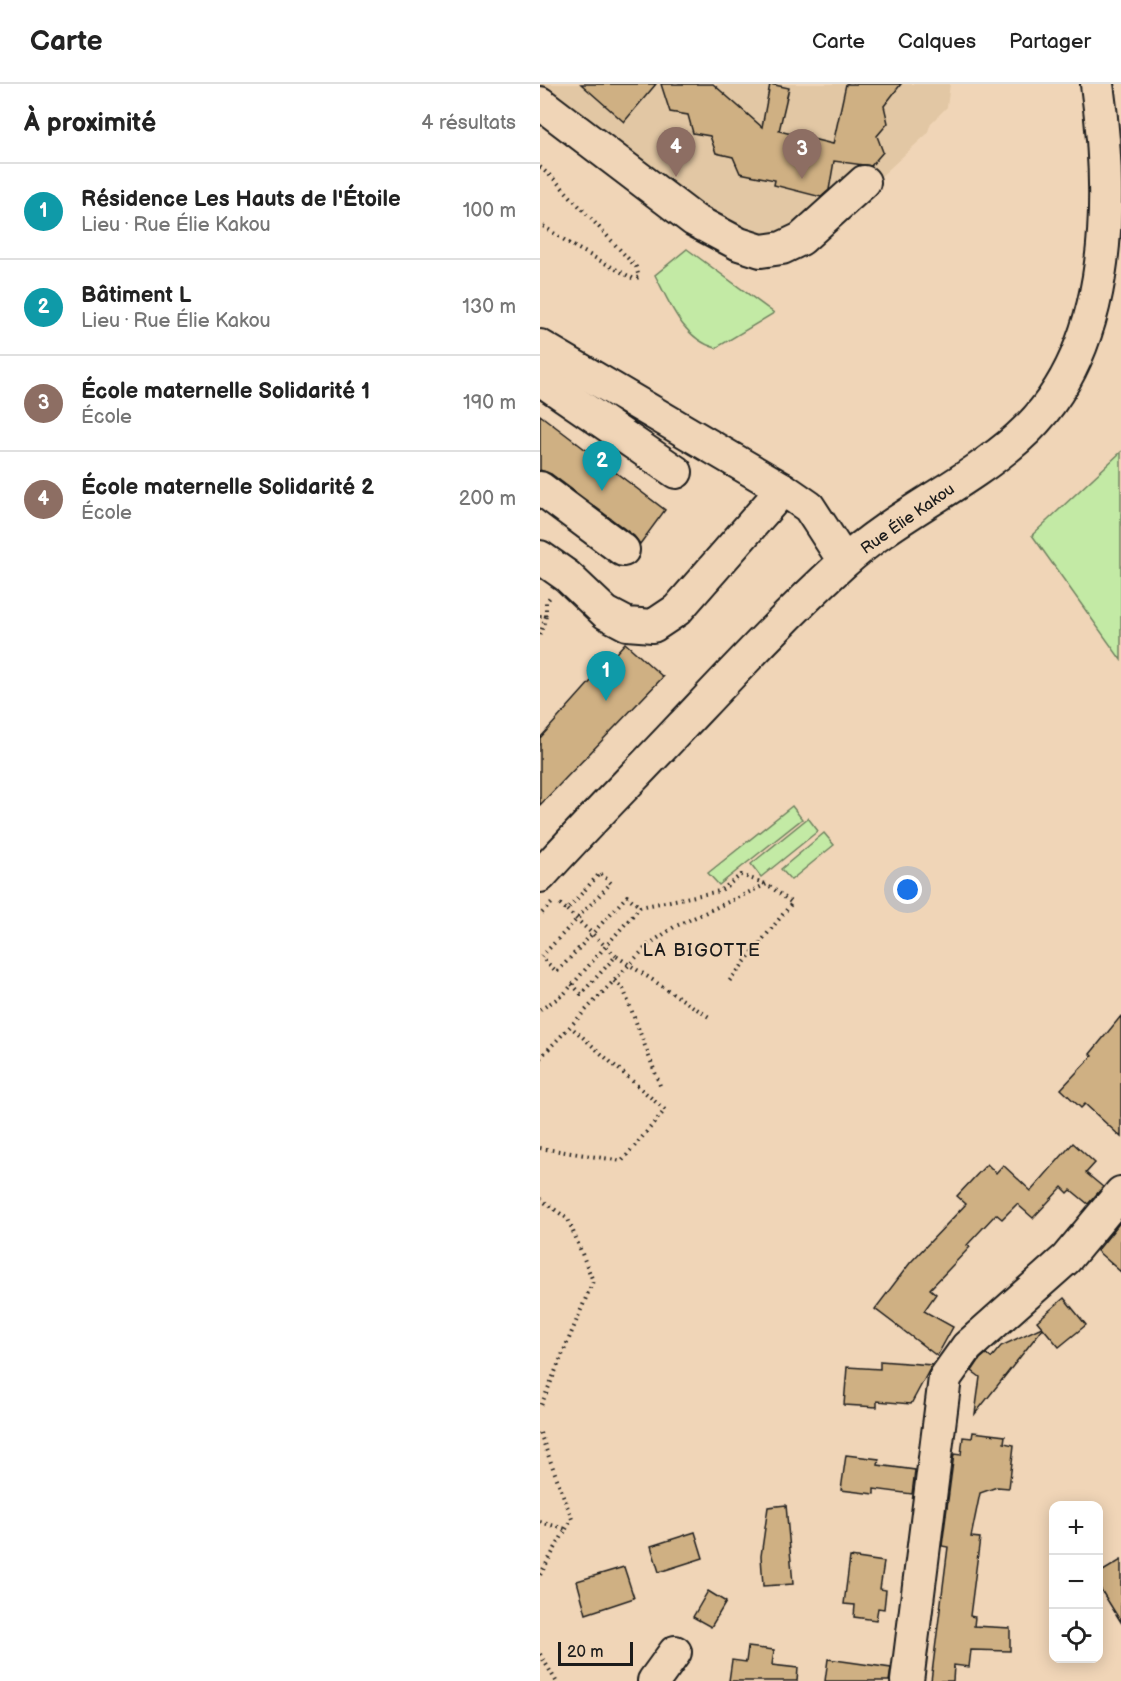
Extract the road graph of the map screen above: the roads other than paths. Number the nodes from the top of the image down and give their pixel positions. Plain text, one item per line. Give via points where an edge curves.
1 (1097, 84) edge
2 (540, 103) edge
3 (592, 143) junction
4 (635, 146) dead end
5 (864, 182) dead end
6 (540, 346) edge
7 (540, 379) edge
8 (676, 472) dead end
9 (540, 488) edge
10 (783, 489) junction
11 (622, 550) dead end
12 (540, 557) edge
13 (844, 561) junction
14 (549, 869) edge
15 (1121, 1193) edge
16 (675, 1652) dead end
17 (654, 1681) edge
18 (907, 1681) edge

1 - 13 street, Rue Élie Kakou via 1105,173 1104,238 1100,280 1081,348 1051,400 1019,437
2 - 3 street
3 - 4 street
3 - 5 street via 694,220 761,251 782,248 801,239
6 - 10 street
7 - 8 street
9 - 11 street
10 - 12 street via 677,610 653,626 627,624 606,613
10 - 13 street via 809,507
13 - 14 street, Rue Élie Kakou via 791,611
15 - 18 street via 1066,1258 968,1347 945,1378
16 - 17 street

